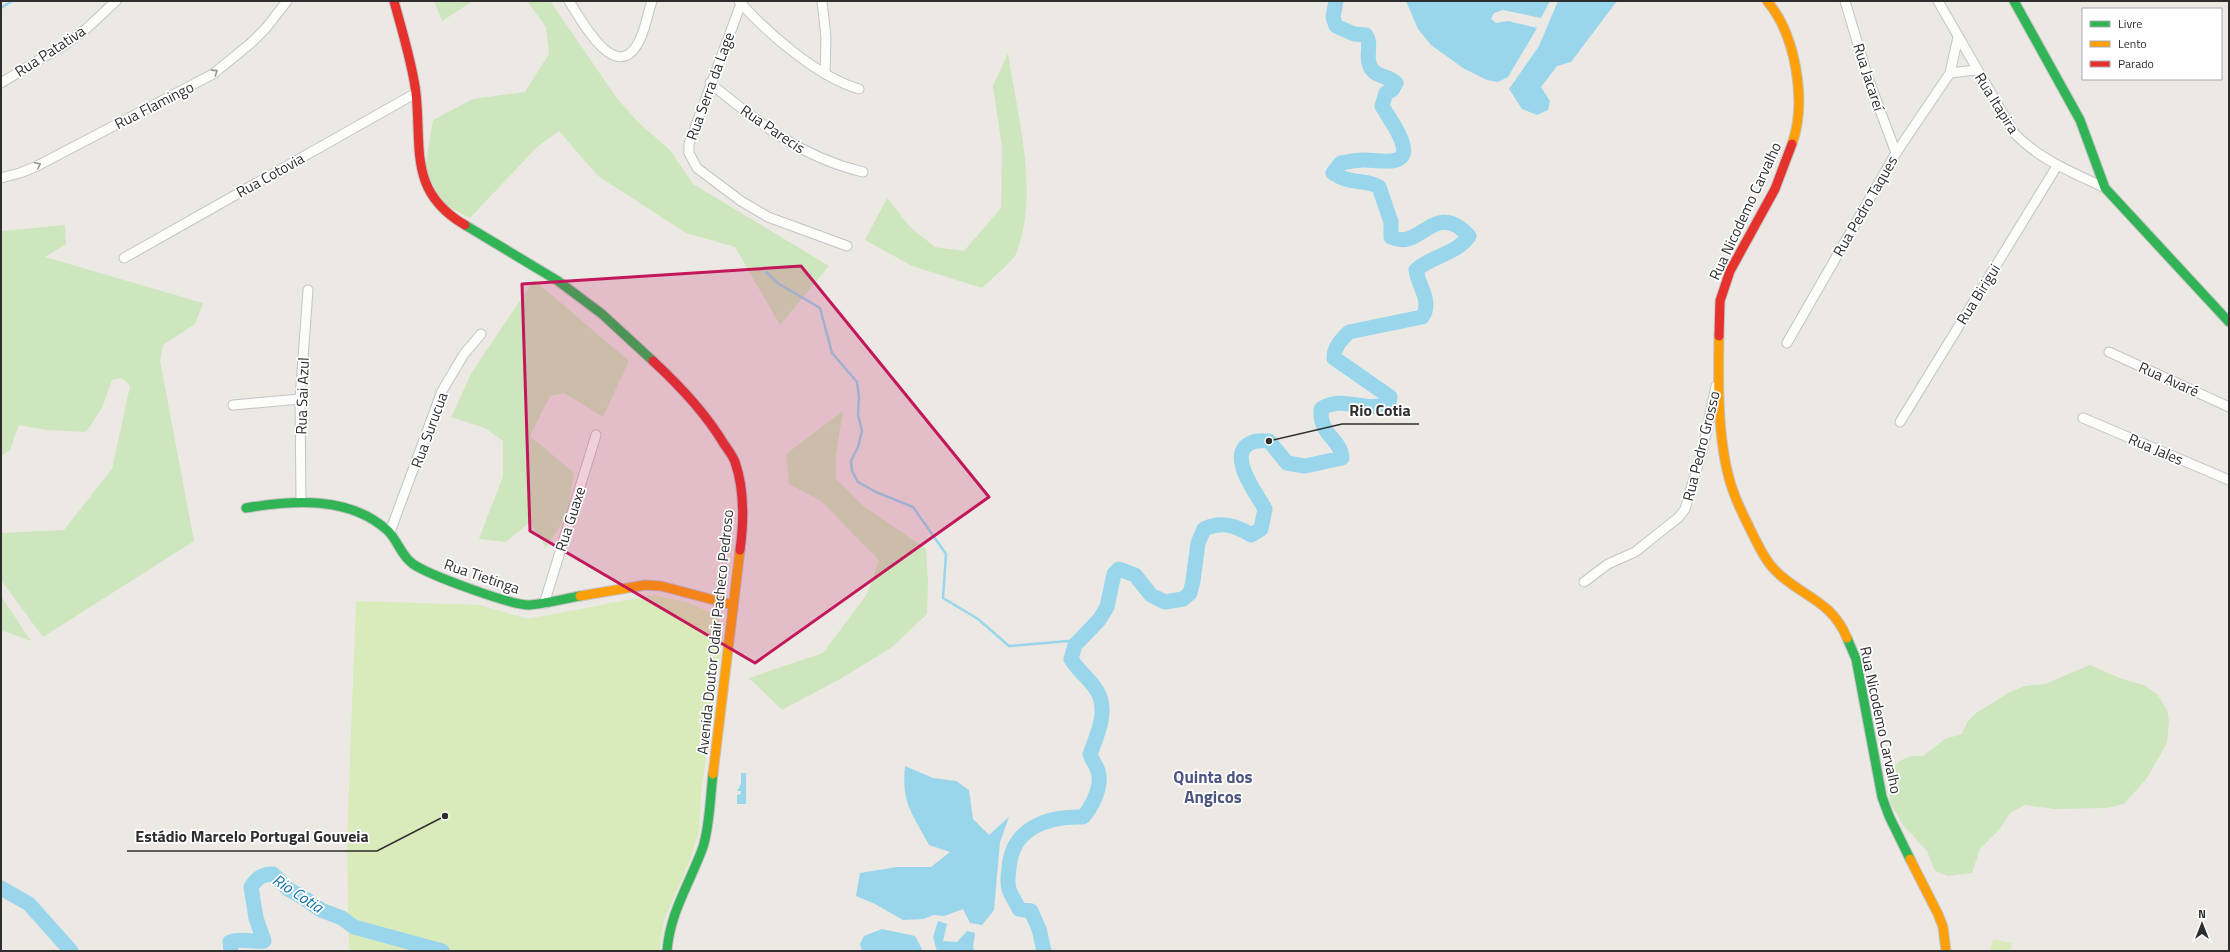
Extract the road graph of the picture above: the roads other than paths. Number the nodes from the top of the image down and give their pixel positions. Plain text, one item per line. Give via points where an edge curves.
1 (116, 1) edge
2 (287, 1) edge
3 (394, 1) edge
4 (569, 1) edge
5 (645, 1) edge
6 (652, 1) edge
7 (822, 1) edge
8 (1767, 1) edge
9 (1845, 1) edge
10 (1938, 1) edge
11 (2014, 1) edge
12 (741, 2) edge
13 (647, 14) junction
14 (1958, 37) junction
15 (1976, 70) junction
16 (1950, 72) junction
17 (825, 74) junction
18 (710, 82) junction
19 (1, 83) edge
20 (859, 89) dead end
21 (416, 93) junction
22 (1896, 153) junction
23 (2057, 166) junction
24 (863, 172) dead end
25 (1, 178) edge
26 (2105, 188) junction
27 (847, 246) dead end
28 (124, 258) dead end
29 (308, 290) dead end
30 (2229, 322) edge
31 (481, 334) dead end
32 (1788, 343) dead end
33 (2109, 352) dead end
34 (1718, 377) junction
35 (300, 399) junction
36 (233, 405) dead end
37 (2229, 407) edge
38 (2083, 418) dead end
39 (1900, 422) dead end
40 (596, 435) dead end
41 (2229, 480) edge
42 (301, 502) junction
43 (246, 508) dead end
44 (390, 532) junction
45 (1584, 582) dead end
46 (544, 604) junction
47 (733, 605) junction
48 (667, 951) edge
49 (1946, 951) edge

1 - 19 street, Rua Patativa via 67,44
25 -> 2 street, Rua Flamingo via 37,166 213,74 251,44
3 - 21 street, Avenida Doutor Odair Pacheco Pedroso
4 - 13 street via 595,40 607,53 616,56 628,54 638,44
5 - 13 street
6 - 13 street
7 - 17 street via 826,37
8 - 34 street, Rua Nicodemo Carvalho via 1778,14 1786,31 1799,90 1798,120 1793,142 1775,189 1723,287 1720,301
9 - 22 street, Rua Jacareí via 1868,78
10 - 14 street, Rua Itapira
11 - 26 street via 2080,120
12 - 17 street via 773,34
12 - 18 street, Rua Serra da Lage
14 - 15 street, Rua Itapira
14 - 16 street, Rua Pedro Taques
15 - 16 street
15 - 23 street, Rua Itapira via 2014,133 2024,144
16 - 22 street, Rua Pedro Taques
17 - 20 street
18 - 24 street, Rua Parecis via 764,127 789,143 826,161
18 - 27 street, Rua Serra da Lage via 689,144 689,153 697,168 741,201 768,216
21 - 28 street, Rua Cotovia
21 - 47 street, Avenida Doutor Odair Pacheco Pedroso via 419,170 428,193 438,206 476,234 558,281 602,314 677,383 714,427 726,446 735,462 743,499 743,527
22 - 32 street, Rua Pedro Taques
23 - 26 street, Rua Itapira
23 - 39 street, Rua Birigui
26 - 30 street
29 - 35 street, Rua Sai Azul
31 - 44 street, Rua Surucua via 464,354 442,391
33 - 37 street, Rua Avaré
34 - 45 street, Rua Pedro Grosso via 1703,448 1685,509 1679,517 1635,552 1608,564
34 - 49 street, Rua Nicodemo Carvalho via 1724,455 1734,495 1765,559 1780,575 1832,612 1849,638 1856,659 1882,797 1938,914 1943,927
35 - 36 street
35 - 42 street, Rua Sai Azul
38 - 41 street, Rua Jales
40 - 46 street, Rua Guaxe
42 - 43 street, Rua Tietinga via 270,503
42 - 44 street, Rua Tietinga via 358,511 371,517
44 - 46 street, Rua Tietinga via 403,555 414,566 426,572 518,604
46 - 47 street, Rua Tietinga via 645,585 661,586
47 - 48 street, Avenida Doutor Odair Pacheco Pedroso via 704,846 668,927

